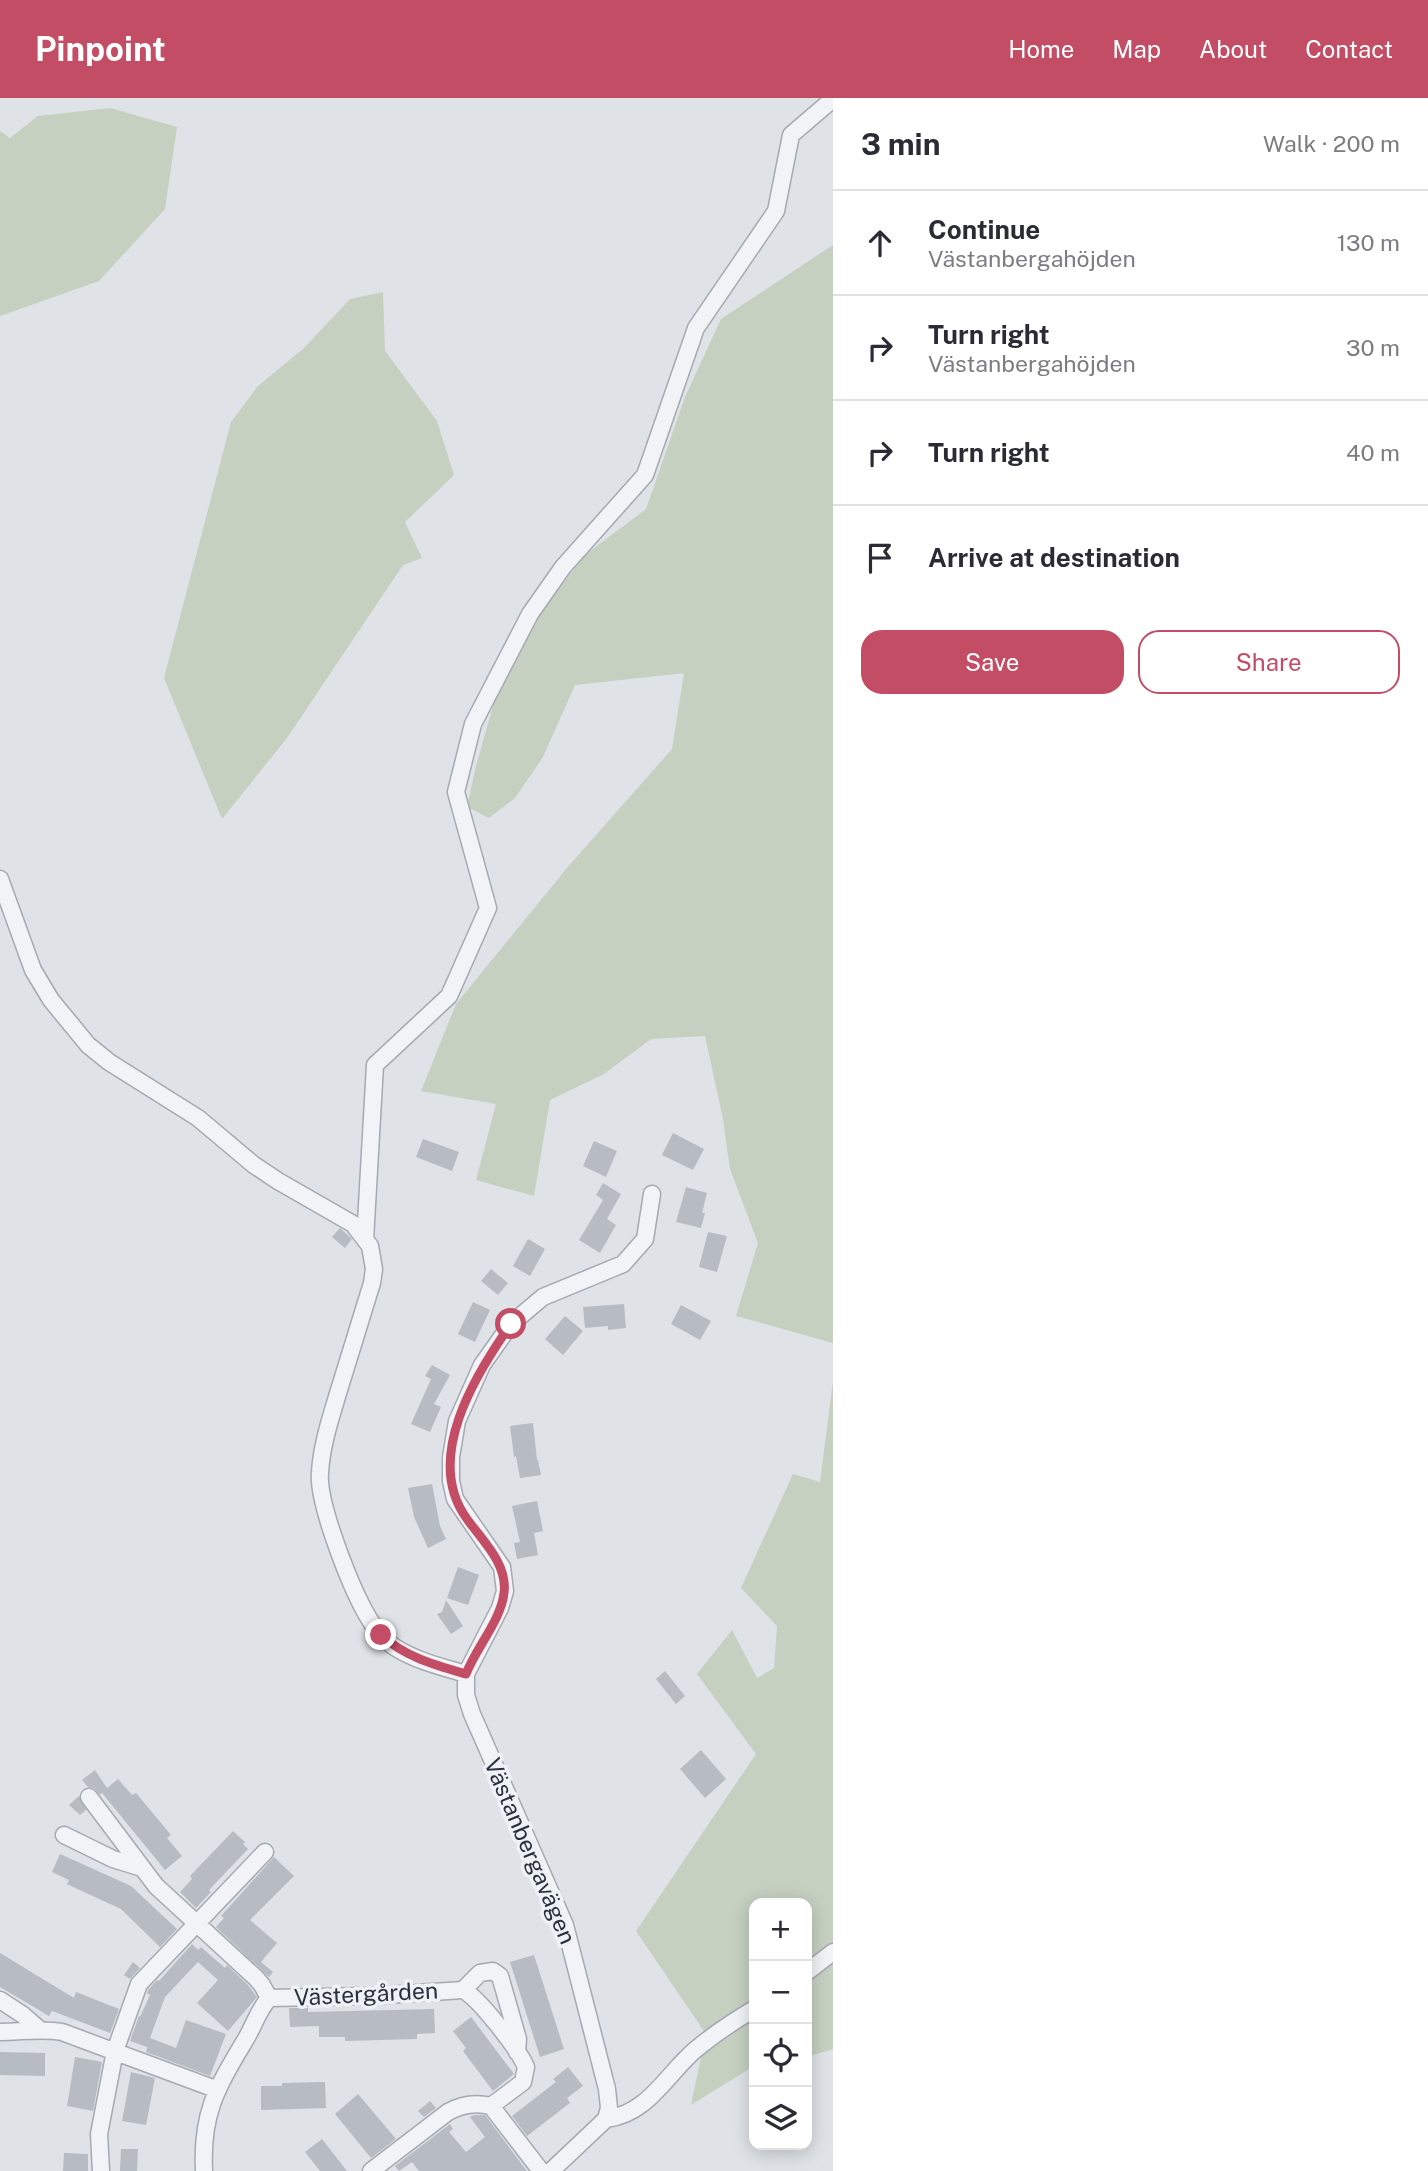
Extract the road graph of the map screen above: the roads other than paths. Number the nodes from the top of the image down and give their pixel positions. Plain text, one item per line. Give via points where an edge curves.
1 (833, 99) edge
2 (0, 879) edge
3 (652, 1194) dead end
4 (365, 1240) junction
5 (466, 1674) junction
6 (89, 1797) dead end
7 (64, 1835) dead end
8 (265, 1852) dead end
9 (139, 1867) junction
10 (196, 1923) junction
11 (833, 1952) edge
12 (812, 1968) edge
13 (463, 1990) junction
14 (269, 1998) junction
15 (0, 2000) edge
16 (749, 2012) edge
17 (39, 2029) junction
18 (0, 2032) edge
19 (115, 2051) junction
20 (516, 2052) junction
21 (218, 2090) junction
22 (491, 2106) junction
23 (606, 2119) junction
24 (101, 2171) edge
25 (204, 2171) edge
26 (372, 2171) edge
27 (541, 2171) edge
28 (551, 2171) edge

1 - 4 street via 791,135 776,211 696,328 645,475 563,567 537,604 473,724 456,792 488,908 449,996 375,1065
2 - 4 street via 33,970 88,1045 198,1118 254,1165 353,1224
3 - 5 street via 645,1239 623,1264 543,1297 511,1324 482,1365 457,1420 451,1457 455,1499 502,1567 505,1591
4 - 5 street via 373,1257 372,1283 324,1440 320,1491 368,1619 409,1655
5 - 23 street, Västanbergavägen via 471,1714 565,1925 607,2089
6 - 9 street, Västergården
7 - 9 street
8 - 10 street
9 - 10 street, Västergården
10 - 14 street, Västergården via 256,1978
10 - 19 street via 139,1984
11 - 12 street
13 - 14 street, Västergården
13 - 20 street, Västergården via 473,1996
13 - 20 street, Västergården via 480,1973 497,1972 517,2039
14 - 21 street, Västergården via 256,2014
15 - 17 street
16 - 23 street via 694,2051 643,2104
17 - 18 street
17 - 19 street via 62,2032
19 - 21 street
19 - 24 street via 99,2134
20 - 22 street, Västergården via 526,2067 525,2078
21 - 25 street, Västergården via 205,2129
22 - 26 street via 462,2104
22 - 27 street
23 - 28 street

